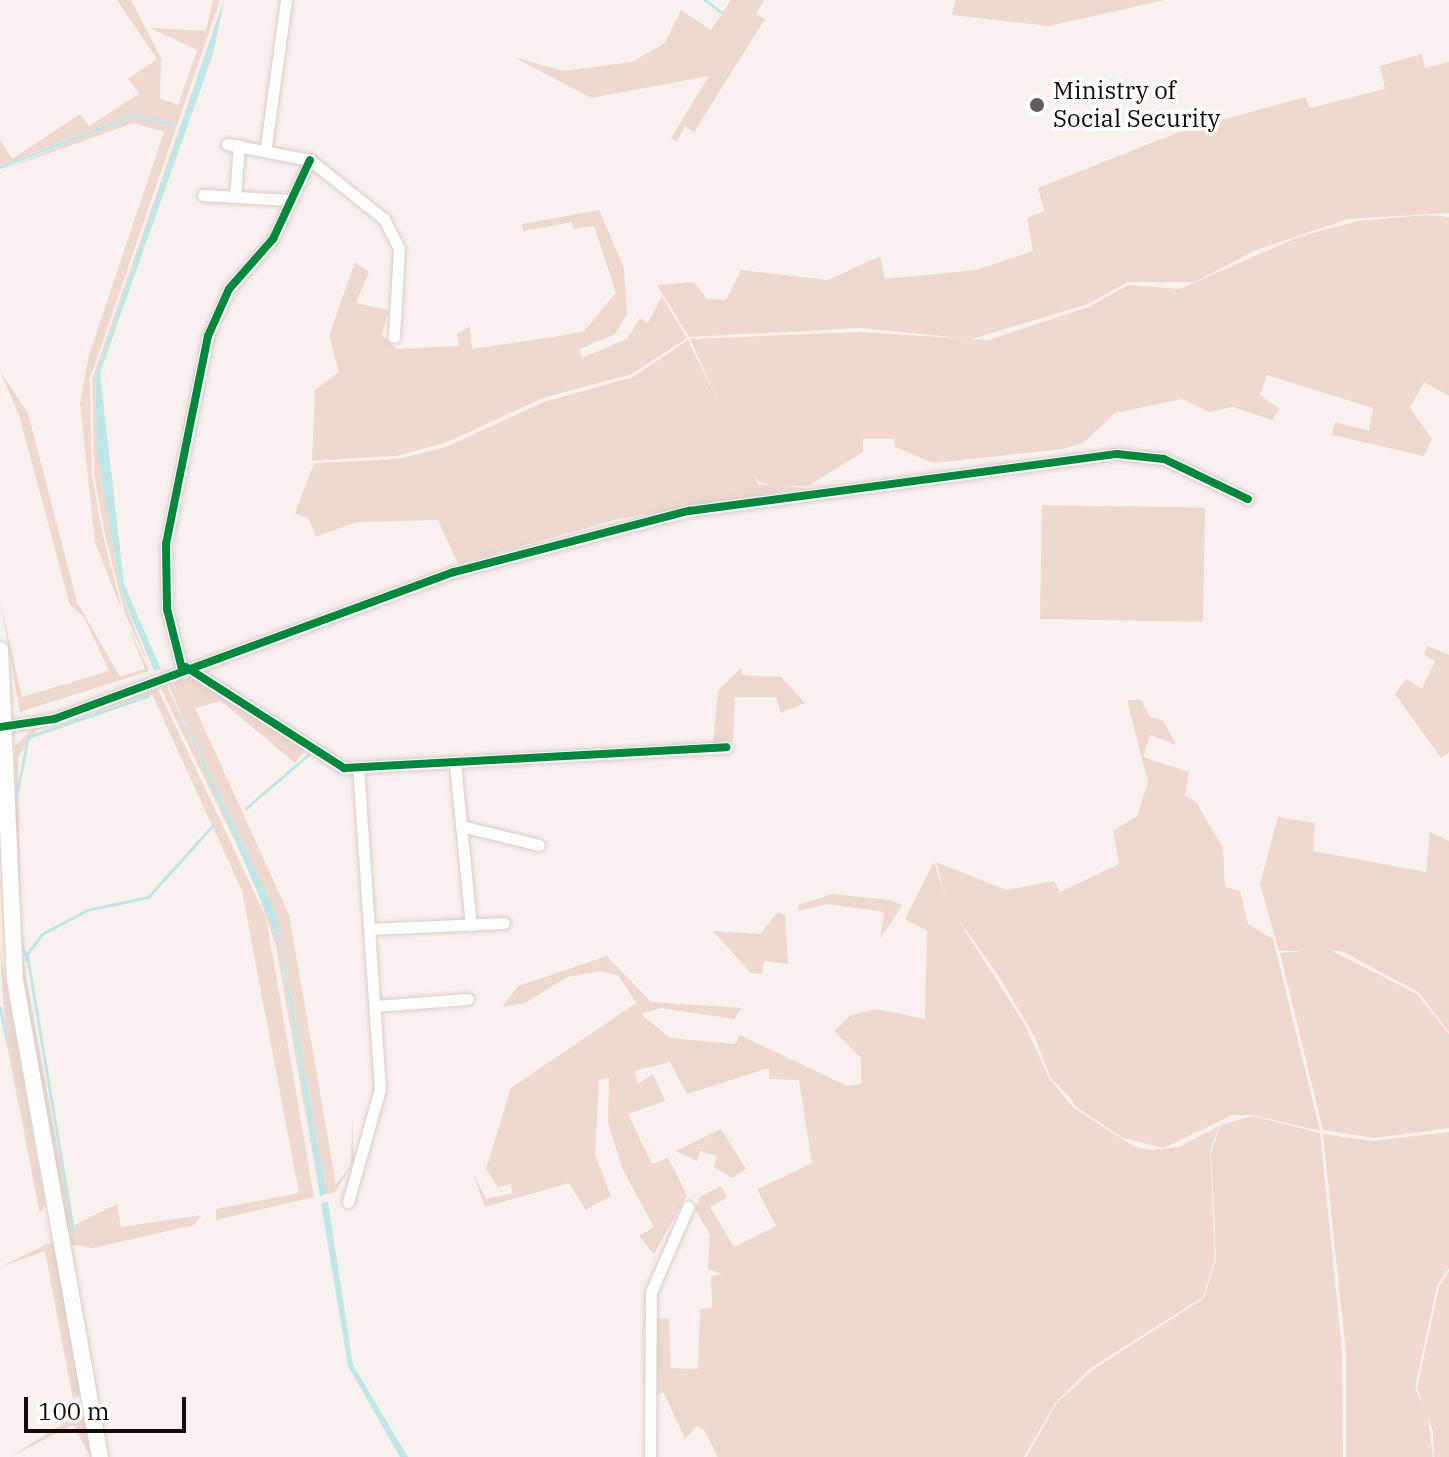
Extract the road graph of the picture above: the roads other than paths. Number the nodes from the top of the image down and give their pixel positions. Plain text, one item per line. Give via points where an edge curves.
1 (286, 0) edge
2 (266, 146) junction
3 (310, 160) junction
4 (203, 195) dead end
5 (235, 197) junction
6 (290, 200) junction
7 (394, 337) dead end
8 (1248, 499) dead end
9 (0, 650) edge
10 (184, 668) junction
11 (3, 728) edge
12 (726, 747) dead end
13 (455, 763) junction
14 (358, 768) junction
15 (2, 806) edge
16 (461, 826) junction
17 (539, 845) dead end
18 (504, 923) dead end
19 (471, 925) junction
20 (370, 929) junction
21 (468, 999) dead end
22 (375, 1006) junction
23 (348, 1202) dead end
24 (688, 1207) dead end
25 (100, 1457) edge
26 (650, 1457) edge

1 - 2 street
2 - 3 street
2 - 5 street via 233,144
3 - 6 street
3 - 7 street via 362,195 399,249
4 - 5 street
5 - 6 street
6 - 10 street via 273,239 220,304 177,471 166,557 167,609
8 - 10 street via 1164,459 1117,454 746,502 454,572
9 - 11 main road
10 - 11 street via 54,719
10 - 14 street via 311,750
11 - 15 main road
12 - 13 street
13 - 14 street
13 - 16 street
14 - 20 street
15 - 25 main road via 15,980
16 - 17 street
16 - 19 street
18 - 19 street
19 - 20 street
20 - 22 street
21 - 22 street
22 - 23 street via 380,1089
24 - 26 street via 651,1292

